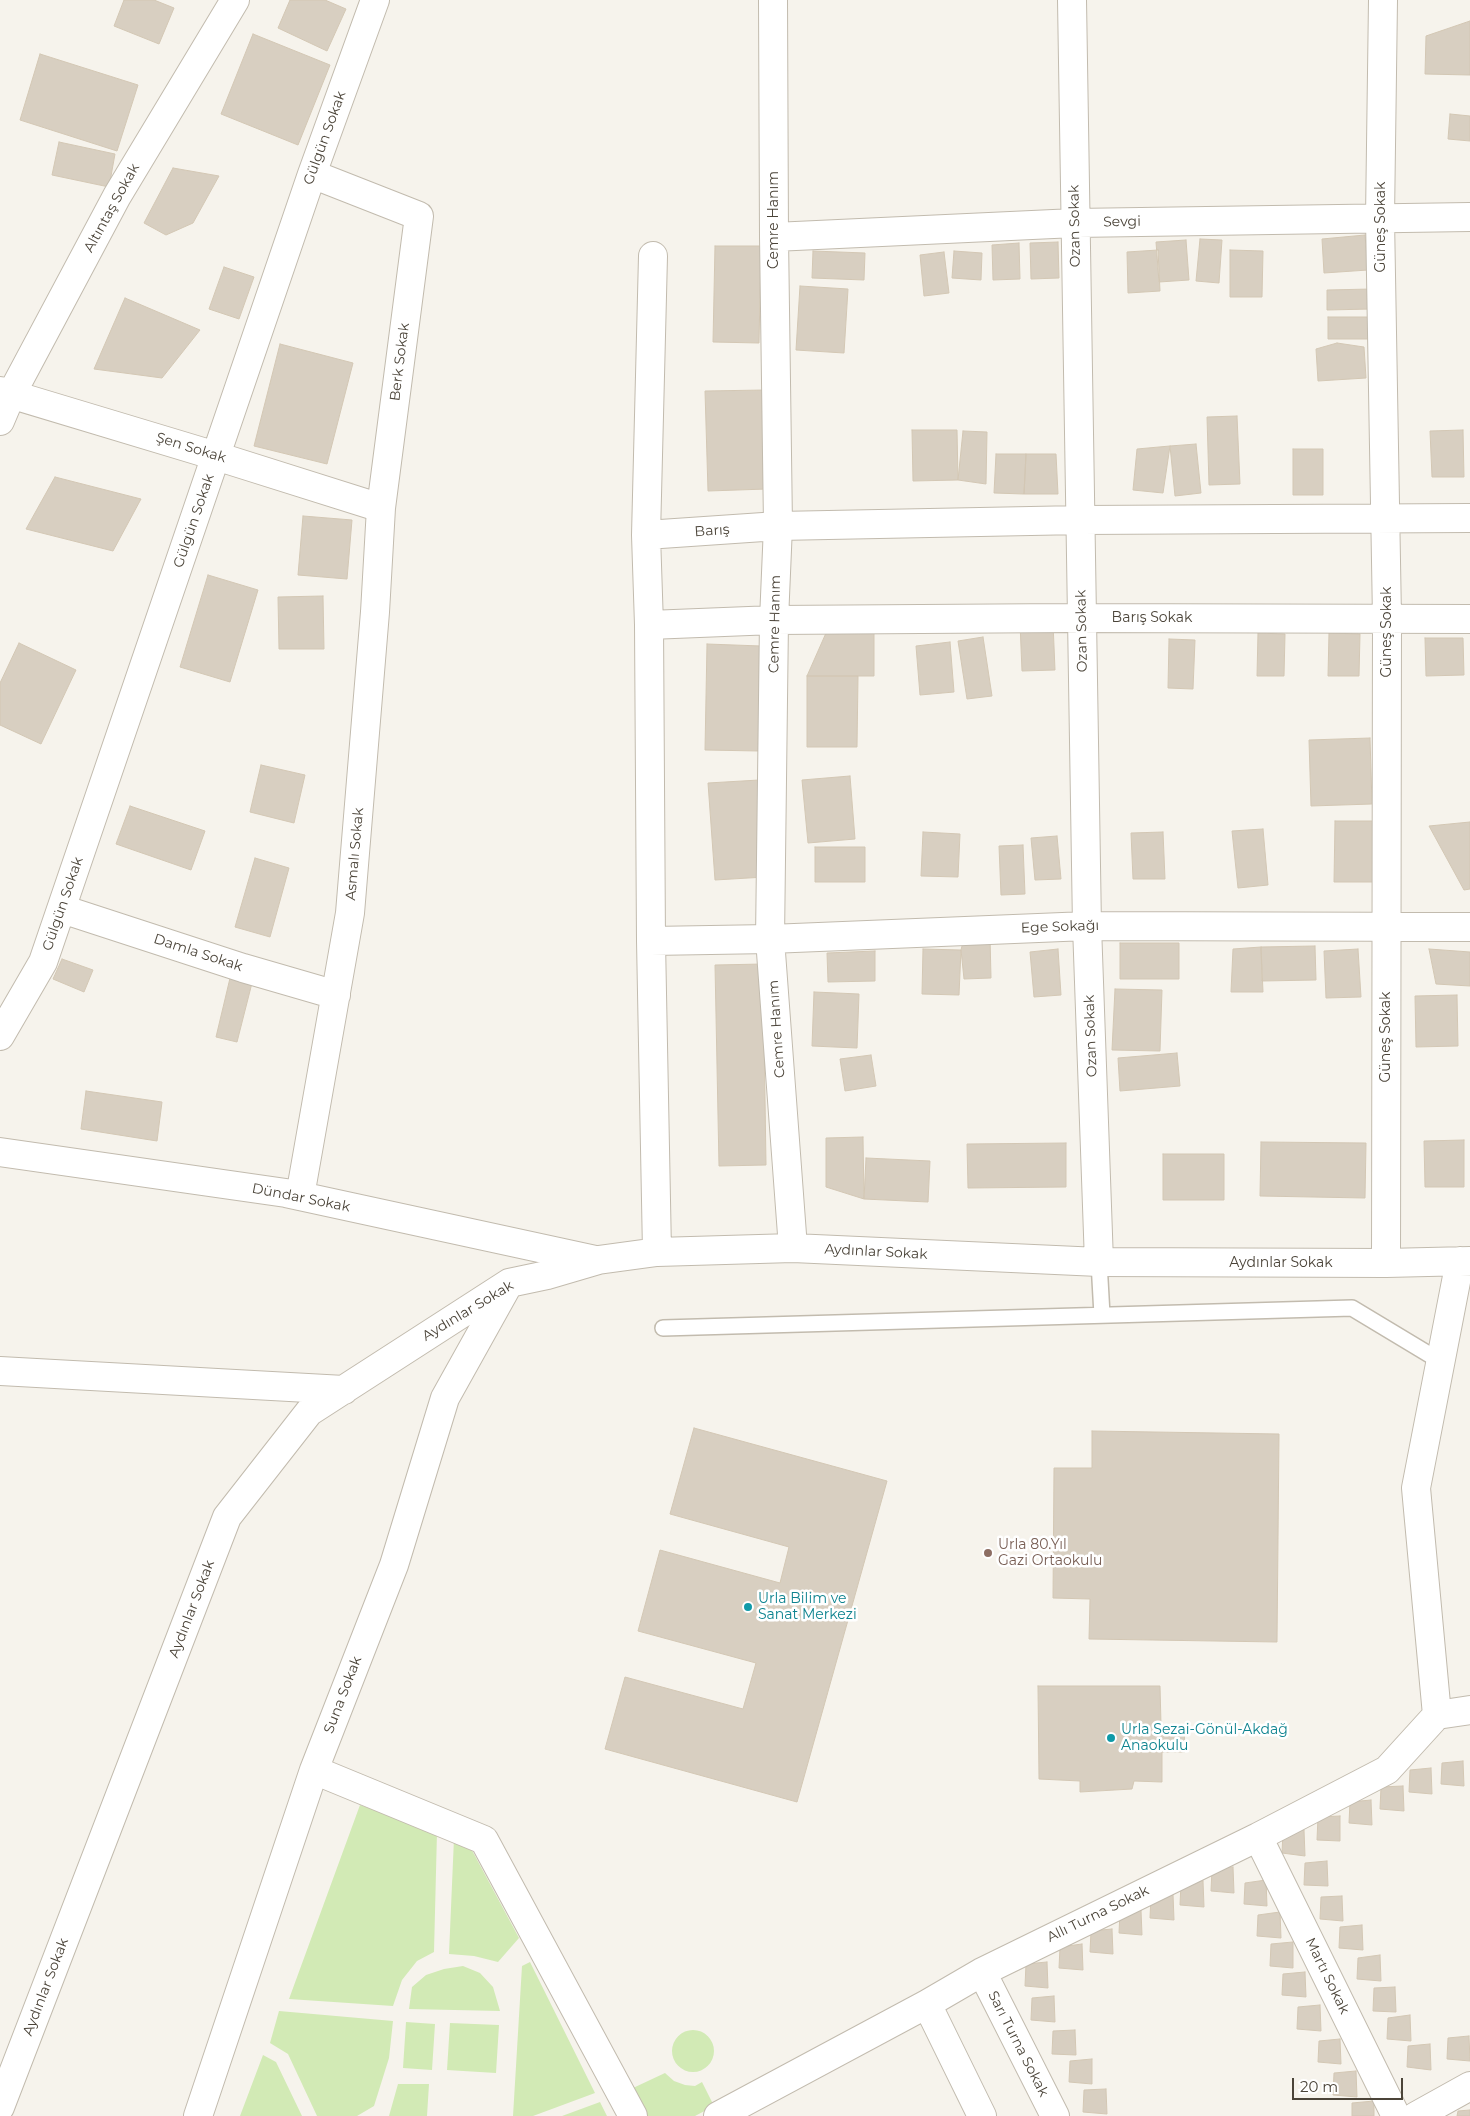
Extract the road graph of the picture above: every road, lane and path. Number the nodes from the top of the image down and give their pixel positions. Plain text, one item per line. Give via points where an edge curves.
1 (235, 0) edge
2 (375, 0) edge
3 (773, 0) edge
4 (1072, 0) edge
5 (1383, 0) edge
6 (312, 174) junction
7 (1470, 217) edge
8 (1380, 218) junction
9 (1075, 223) junction
10 (774, 237) junction
11 (653, 256) dead end
12 (5, 393) edge
13 (0, 421) edge
14 (216, 456) junction
15 (381, 508) junction
16 (1386, 518) junction
17 (1470, 518) edge
18 (1081, 520) junction
19 (778, 526) junction
20 (646, 536) junction
21 (1082, 618) junction
22 (1388, 618) junction
23 (774, 620) junction
24 (1470, 620) edge
25 (649, 625) junction
26 (62, 909) junction
27 (1087, 926) junction
28 (1386, 926) junction
29 (1470, 927) edge
30 (770, 939) junction
31 (651, 941) junction
32 (336, 995) junction
33 (0, 1036) edge
34 (0, 1152) edge
35 (300, 1196) junction
36 (793, 1248) junction
37 (657, 1252) junction
38 (598, 1260) junction
39 (1465, 1261) edge
40 (1099, 1262) junction
41 (1386, 1264) junction
42 (509, 1283) junction
43 (1102, 1315) junction
44 (663, 1328) dead end
45 (1440, 1361) junction
46 (0, 1371) edge
47 (344, 1390) junction
48 (1470, 1710) edge
49 (1437, 1715) junction
50 (314, 1770) junction
51 (1258, 1836) junction
52 (982, 1972) junction
53 (927, 2004) junction
54 (1470, 2086) edge
55 (0, 2107) edge
56 (198, 2116) edge
57 (633, 2116) edge
58 (718, 2116) edge
59 (982, 2116) edge
60 (1056, 2116) edge
61 (1396, 2116) edge
62 (1416, 2116) edge

1 - 12 street, Altıntaş Sokak via 117,196
2 - 6 street, Gülgün Sokak
3 - 10 street, Cemre Hanım
4 - 9 street, Ozan Sokak
5 - 8 street, Güneş Sokak
6 - 14 street, Gülgün Sokak
6 - 15 street, Berk Sokak via 419,216
7 - 8 street, Sevgi
8 - 9 street, Sevgi
8 - 16 street, Güneş Sokak
9 - 10 street, Sevgi
9 - 18 street, Ozan Sokak
10 - 19 street, Cemre Hanım
11 - 20 street
12 - 13 street, Altıntaş Sokak
12 - 14 street, Şen Sokak
14 - 15 street, Şen Sokak
14 - 26 street, Gülgün Sokak
15 - 32 street, Asmalı Sokak via 350,913
16 - 17 street
16 - 18 street
16 - 22 street, Güneş Sokak
18 - 19 street
18 - 21 street, Ozan Sokak
19 - 20 street, Barış
19 - 23 street, Cemre Hanım
20 - 25 street
21 - 22 street, Barış Sokak
21 - 23 street, Barış Sokak
21 - 27 street, Ozan Sokak
22 - 24 street, Barış Sokak
22 - 28 street, Güneş Sokak
23 - 25 street, Barış Sokak
23 - 30 street, Cemre Hanım
25 - 31 street
26 - 32 street, Damla Sokak
26 - 33 street, Gülgün Sokak via 43,962
27 - 28 street, Ege Sokağı
27 - 30 street, Ege Sokağı
27 - 40 street, Ozan Sokak
28 - 29 street, Ege Sokağı
28 - 41 street, Güneş Sokak
30 - 31 street, Ege Sokağı
30 - 36 street, Cemre Hanım
31 - 37 street
32 - 35 street, Asmalı Sokak
34 - 35 street, Dündar Sokak
35 - 38 street, Dündar Sokak
36 - 37 street, Aydınlar Sokak
36 - 40 street, Aydınlar Sokak
37 - 38 street, Aydınlar Sokak
38 - 42 street, Aydınlar Sokak
39 - 41 street, Aydınlar Sokak
39 - 45 street
40 - 41 street, Aydınlar Sokak
40 - 43 lane
42 - 47 street, Aydınlar Sokak
42 - 50 street, Suna Sokak via 445,1398 394,1565
43 - 44 lane
43 - 45 lane via 1352,1308
45 - 49 street via 1416,1488
46 - 47 street
47 - 55 street, Aydınlar Sokak via 309,1412 227,1517
48 - 49 street
49 - 51 street, Allı Turna Sokak via 1387,1770
50 - 56 street, Suna Sokak
50 - 57 street via 484,1840
51 - 52 street, Allı Turna Sokak
51 - 61 street, Martı Sokak
52 - 53 street, Allı Turna Sokak
52 - 60 street, Sarı Turna Sokak
53 - 58 street, Allı Turna Sokak
53 - 59 street
54 - 62 street

